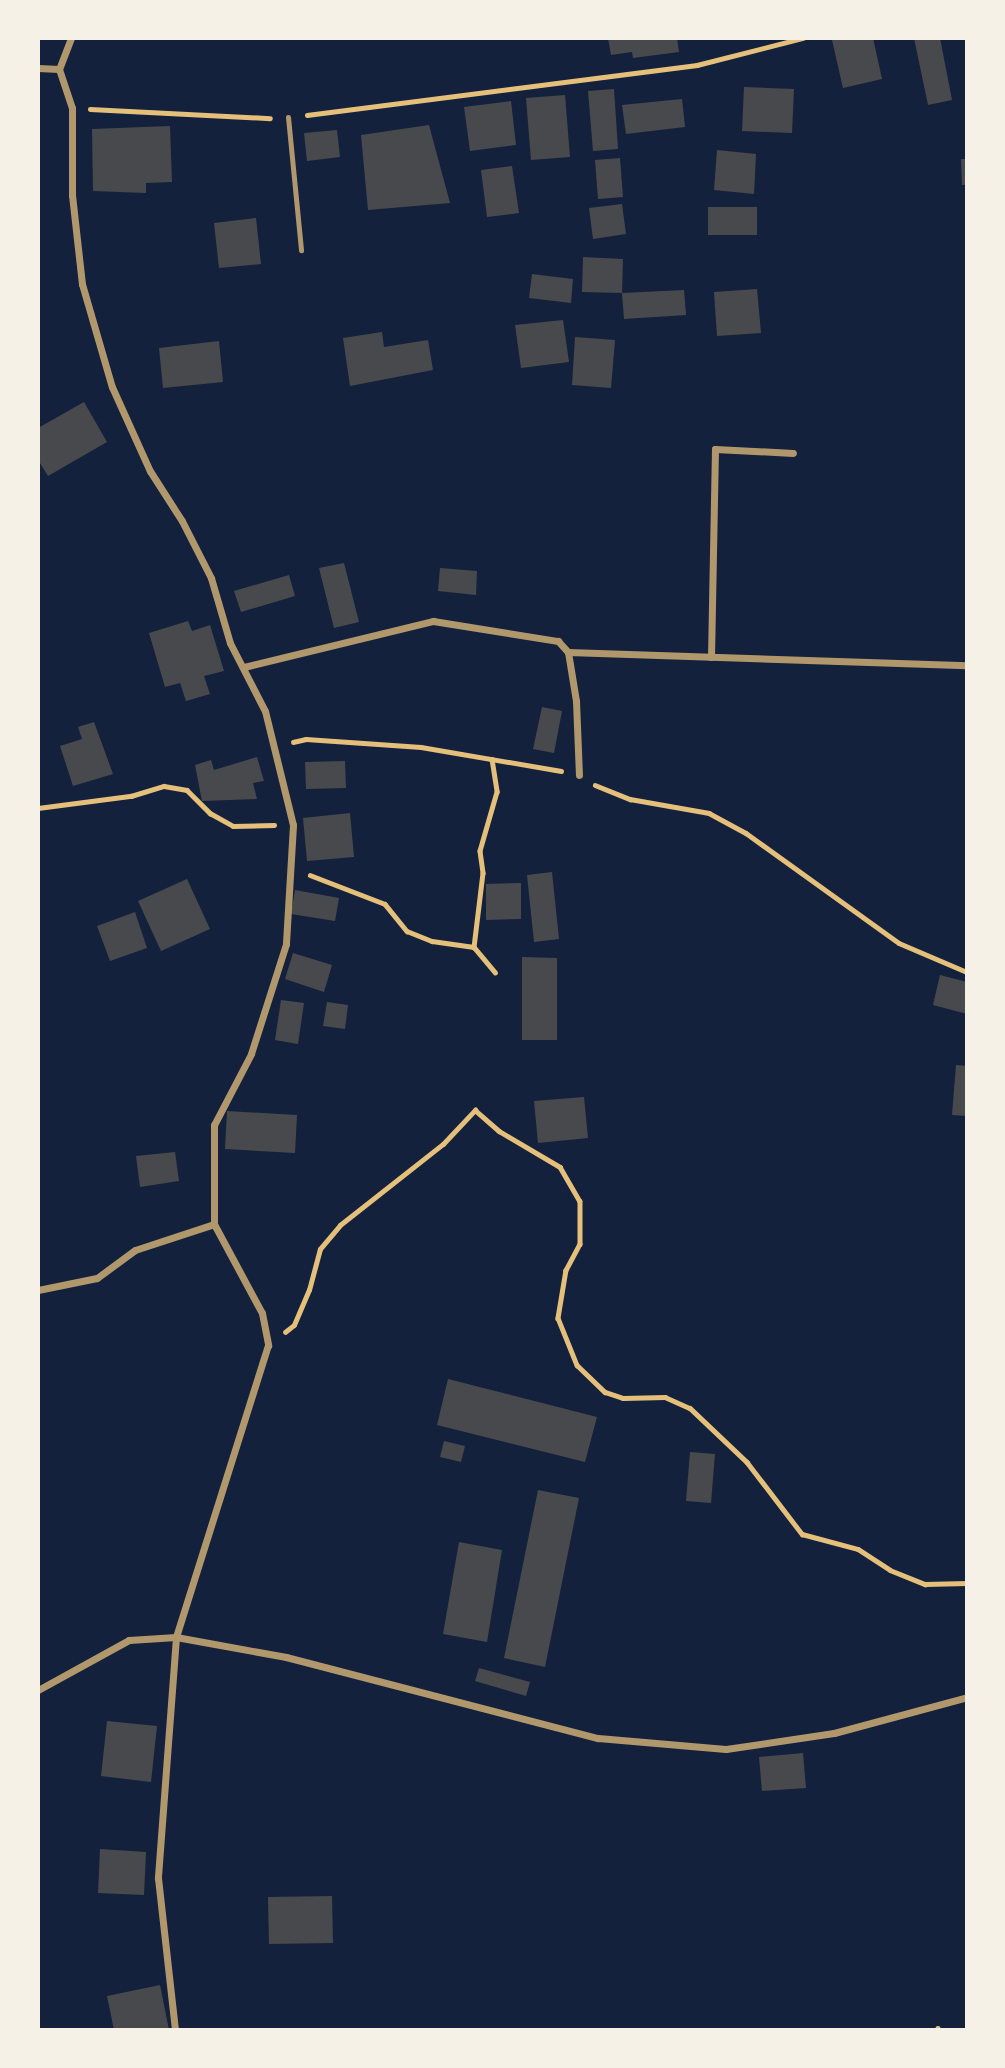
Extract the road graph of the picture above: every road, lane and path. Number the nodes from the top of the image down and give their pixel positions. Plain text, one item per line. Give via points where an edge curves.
1 (71, 38) edge
2 (803, 38) edge
3 (38, 68) edge
4 (60, 69) junction
5 (72, 108) junction
6 (288, 117) junction
7 (301, 250) dead end
8 (793, 453) dead end
9 (568, 652) junction
10 (710, 657) junction
11 (967, 665) edge
12 (244, 667) junction
13 (277, 746) junction
14 (492, 759) junction
15 (579, 775) junction
16 (38, 808) edge
17 (293, 825) junction
18 (291, 866) junction
19 (474, 947) junction
20 (495, 972) dead end
21 (967, 972) edge
22 (214, 1224) junction
23 (38, 1290) edge
24 (268, 1345) junction
25 (967, 1583) edge
26 (176, 1637) junction
27 (38, 1690) edge
28 (967, 1697) edge
29 (176, 2029) edge

1 - 4 street
2 - 6 path via 697,65 351,113
3 - 4 street
4 - 5 street
5 - 6 path via 241,120
5 - 12 street via 72,195 82,284 112,387 150,471 206,569 230,643
6 - 7 lane
8 - 10 street via 715,449
9 - 10 street
9 - 12 street via 558,641 433,621
9 - 15 street via 576,701
10 - 11 street
12 - 13 street
13 - 14 path via 306,739 358,741
13 - 17 street
14 - 15 path
14 - 19 path via 497,792 480,851 483,873
15 - 21 path via 631,799 709,813 746,834 899,943
16 - 17 path via 131,796 164,786 187,790 210,813 233,826
17 - 18 street
18 - 19 path via 385,904 407,931 432,941
18 - 22 street via 286,944 251,1054 214,1125
19 - 20 path
22 - 23 street via 135,1250 97,1278
22 - 24 street via 262,1313
24 - 25 path via 294,1325 320,1249 340,1225 443,1144 475,1110 499,1131 560,1167 580,1201 580,1244 566,1270 558,1318 578,1365 605,1392 623,1398 665,1397 690,1408 747,1462 802,1534 858,1549 890,1570 925,1584
24 - 26 street
26 - 27 street via 129,1640
26 - 28 street via 286,1657 598,1738 726,1749 834,1732
26 - 29 street via 158,1878

